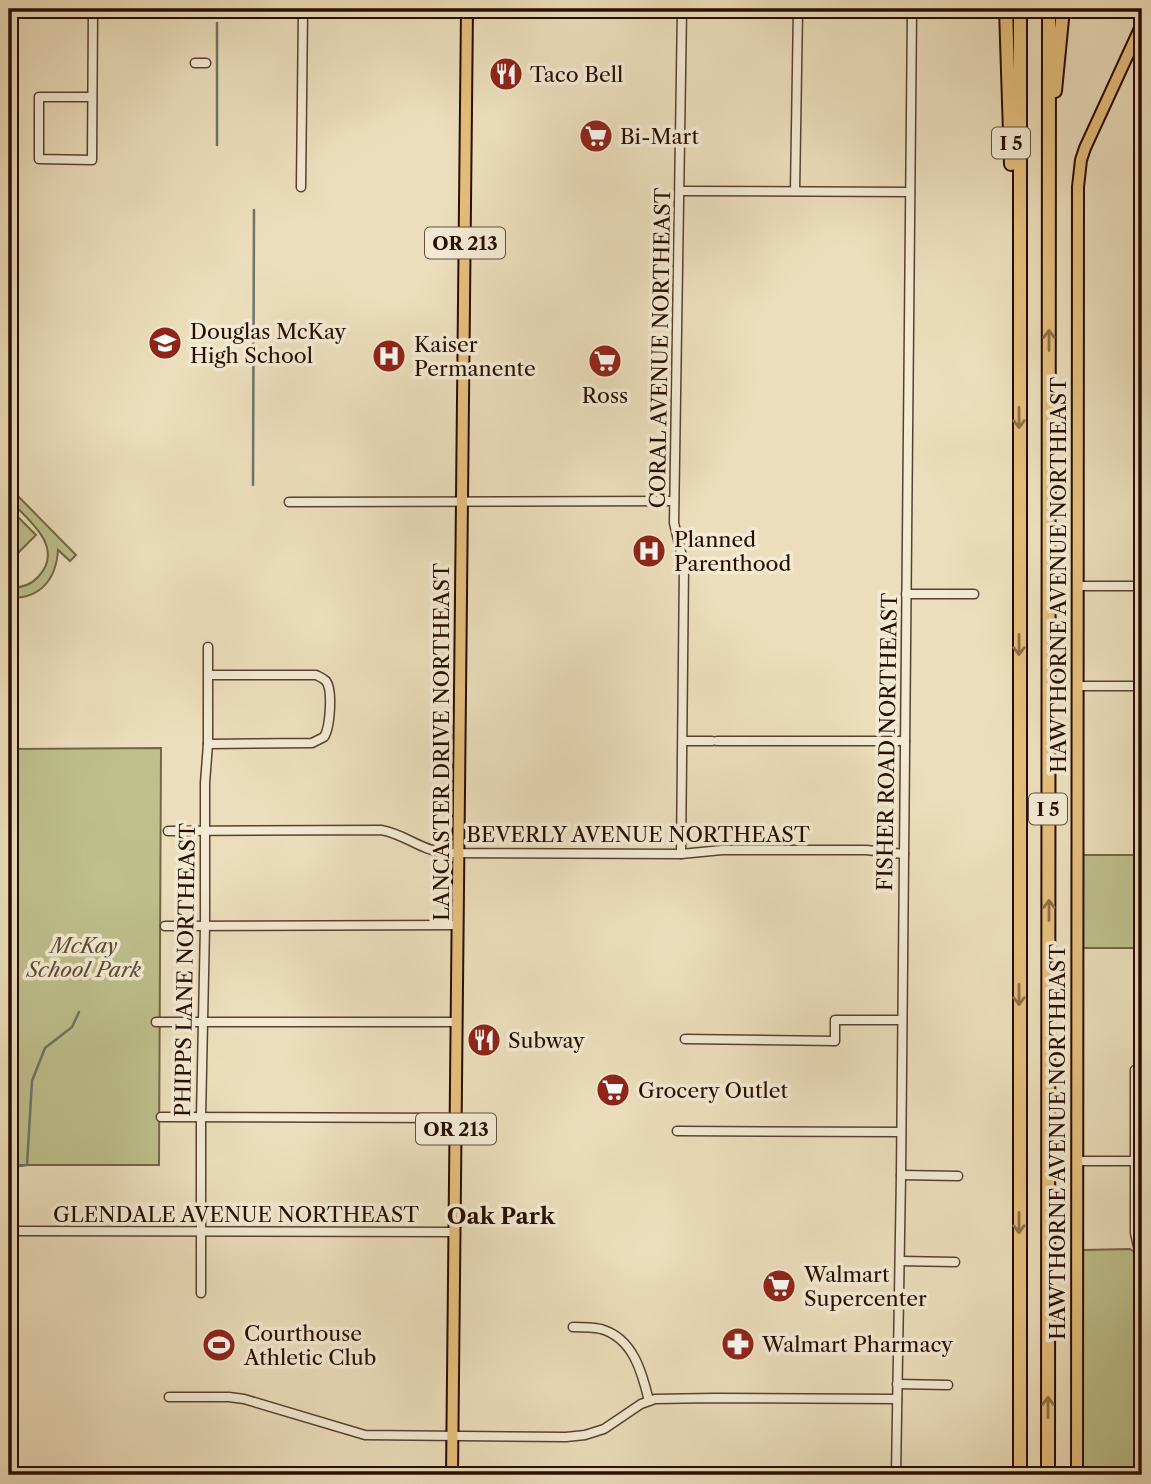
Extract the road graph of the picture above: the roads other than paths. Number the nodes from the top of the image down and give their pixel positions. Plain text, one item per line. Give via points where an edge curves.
1 (93, 9) edge
2 (303, 9) edge
3 (467, 9) edge
4 (682, 9) edge
5 (798, 9) edge
6 (912, 9) edge
7 (1006, 9) edge
8 (1020, 9) edge
9 (1049, 9) edge
10 (1063, 9) edge
11 (1142, 24) edge
12 (195, 63) dead end
13 (206, 63) dead end
14 (92, 97) junction
15 (1049, 144) junction
16 (301, 187) dead end
17 (680, 191) junction
18 (796, 191) junction
19 (910, 192) junction
20 (1019, 276) junction
21 (674, 501) junction
22 (289, 502) dead end
23 (462, 502) junction
24 (1077, 586) junction
25 (1142, 586) edge
26 (906, 594) junction
27 (974, 594) dead end
28 (208, 647) dead end
29 (209, 675) junction
30 (1077, 686) junction
31 (1142, 686) edge
32 (683, 741) junction
33 (905, 741) junction
34 (208, 744) junction
35 (168, 831) dead end
36 (205, 831) junction
37 (458, 853) junction
38 (681, 854) junction
39 (904, 854) junction
40 (458, 925) junction
41 (165, 926) dead end
42 (205, 926) junction
43 (902, 1020) junction
44 (156, 1022) dead end
45 (203, 1022) junction
46 (457, 1022) junction
47 (685, 1040) dead end
48 (1135, 1070) dead end
49 (161, 1117) dead end
50 (201, 1117) junction
51 (456, 1118) junction
52 (677, 1130) dead end
53 (901, 1132) junction
54 (1077, 1161) junction
55 (1138, 1161) edge
56 (901, 1175) junction
57 (958, 1176) dead end
58 (18, 1231) dead end
59 (201, 1231) junction
60 (455, 1232) junction
61 (1142, 1250) edge
62 (900, 1261) junction
63 (955, 1262) dead end
64 (201, 1293) dead end
65 (573, 1327) dead end
66 (897, 1384) junction
67 (948, 1385) dead end
68 (169, 1397) dead end
69 (897, 1399) junction
70 (649, 1401) junction
71 (453, 1436) junction
72 (452, 1475) edge
73 (896, 1475) edge
74 (1020, 1475) edge
75 (1048, 1475) edge
76 (1077, 1475) edge

1 - 14 street
2 - 16 street
3 - 23 main road, LANCASTER DRIVE NORTHEAST / OR 213
4 - 17 street, CORAL AVENUE NORTHEAST
5 - 18 street
6 - 19 street, FISHER ROAD NORTHEAST
7 - 20 highway, I 5 via 1011,209
8 - 20 highway, I 5
9 - 15 highway, I 5
10 - 15 highway
11 - 24 main road, HAWTHORNE AVENUE NORTHEAST via 1085,148 1078,179
12 - 13 street
14 - 14 street via 92,160 38,159 38,97
75 -> 15 highway, I 5
17 - 18 street
17 - 21 street, CORAL AVENUE NORTHEAST
18 - 19 street
19 - 26 street, FISHER ROAD NORTHEAST
20 -> 74 highway, I 5
21 - 23 street
21 - 32 street, CORAL AVENUE NORTHEAST via 674,527 684,565
22 - 23 street
23 - 37 main road, LANCASTER DRIVE NORTHEAST / OR 213
24 - 25 street
24 - 30 main road, HAWTHORNE AVENUE NORTHEAST
26 - 27 street
26 - 33 street, FISHER ROAD NORTHEAST
28 - 29 street, PHIPPS LANE NORTHEAST
29 - 34 street, PHIPPS LANE NORTHEAST
29 - 34 street via 316,675 327,682 329,714 327,733 312,743
30 - 31 street
30 - 54 main road, HAWTHORNE AVENUE NORTHEAST
32 - 33 street
32 - 38 street, CORAL AVENUE NORTHEAST
33 - 39 street, FISHER ROAD NORTHEAST
34 - 36 street, PHIPPS LANE NORTHEAST
35 - 36 street, BEVERLY AVENUE NORTHEAST
36 - 37 street, BEVERLY AVENUE NORTHEAST via 381,830 428,850
36 - 42 street, PHIPPS LANE NORTHEAST
37 - 38 street, BEVERLY AVENUE NORTHEAST
37 - 40 main road, LANCASTER DRIVE NORTHEAST / OR 213
38 - 39 street, BEVERLY AVENUE NORTHEAST via 866,850
39 - 43 street, FISHER ROAD NORTHEAST
40 - 42 street
40 - 46 main road, LANCASTER DRIVE NORTHEAST / OR 213
41 - 42 street
42 - 45 street, PHIPPS LANE NORTHEAST
43 - 47 street via 835,1020 835,1041
43 - 53 street, FISHER ROAD NORTHEAST
44 - 45 street
45 - 46 street
45 - 50 street, PHIPPS LANE NORTHEAST
46 - 51 main road, LANCASTER DRIVE NORTHEAST / OR 213
48 - 55 street
49 - 50 street
50 - 51 street
50 - 59 street, PHIPPS LANE NORTHEAST
51 - 60 main road, LANCASTER DRIVE NORTHEAST / OR 213
52 - 53 street
53 - 56 street, FISHER ROAD NORTHEAST
54 - 55 street
54 - 76 main road, HAWTHORNE AVENUE NORTHEAST
55 - 61 street via 1135,1233
56 - 57 street
56 - 62 street, FISHER ROAD NORTHEAST
58 - 59 street, GLENDALE AVENUE NORTHEAST
59 - 60 street, GLENDALE AVENUE NORTHEAST
59 - 64 street, PHIPPS LANE NORTHEAST
60 - 71 main road, LANCASTER DRIVE NORTHEAST / OR 213
62 - 63 street
62 - 66 street, FISHER ROAD NORTHEAST
65 - 70 street via 602,1330 622,1339 636,1358
66 - 67 street
66 - 69 street, FISHER ROAD NORTHEAST
68 - 71 street via 244,1399 365,1435
69 - 70 street
69 - 73 street, FISHER ROAD NORTHEAST
70 - 71 street via 604,1429 585,1435
71 - 72 main road, LANCASTER DRIVE NORTHEAST / OR 213

